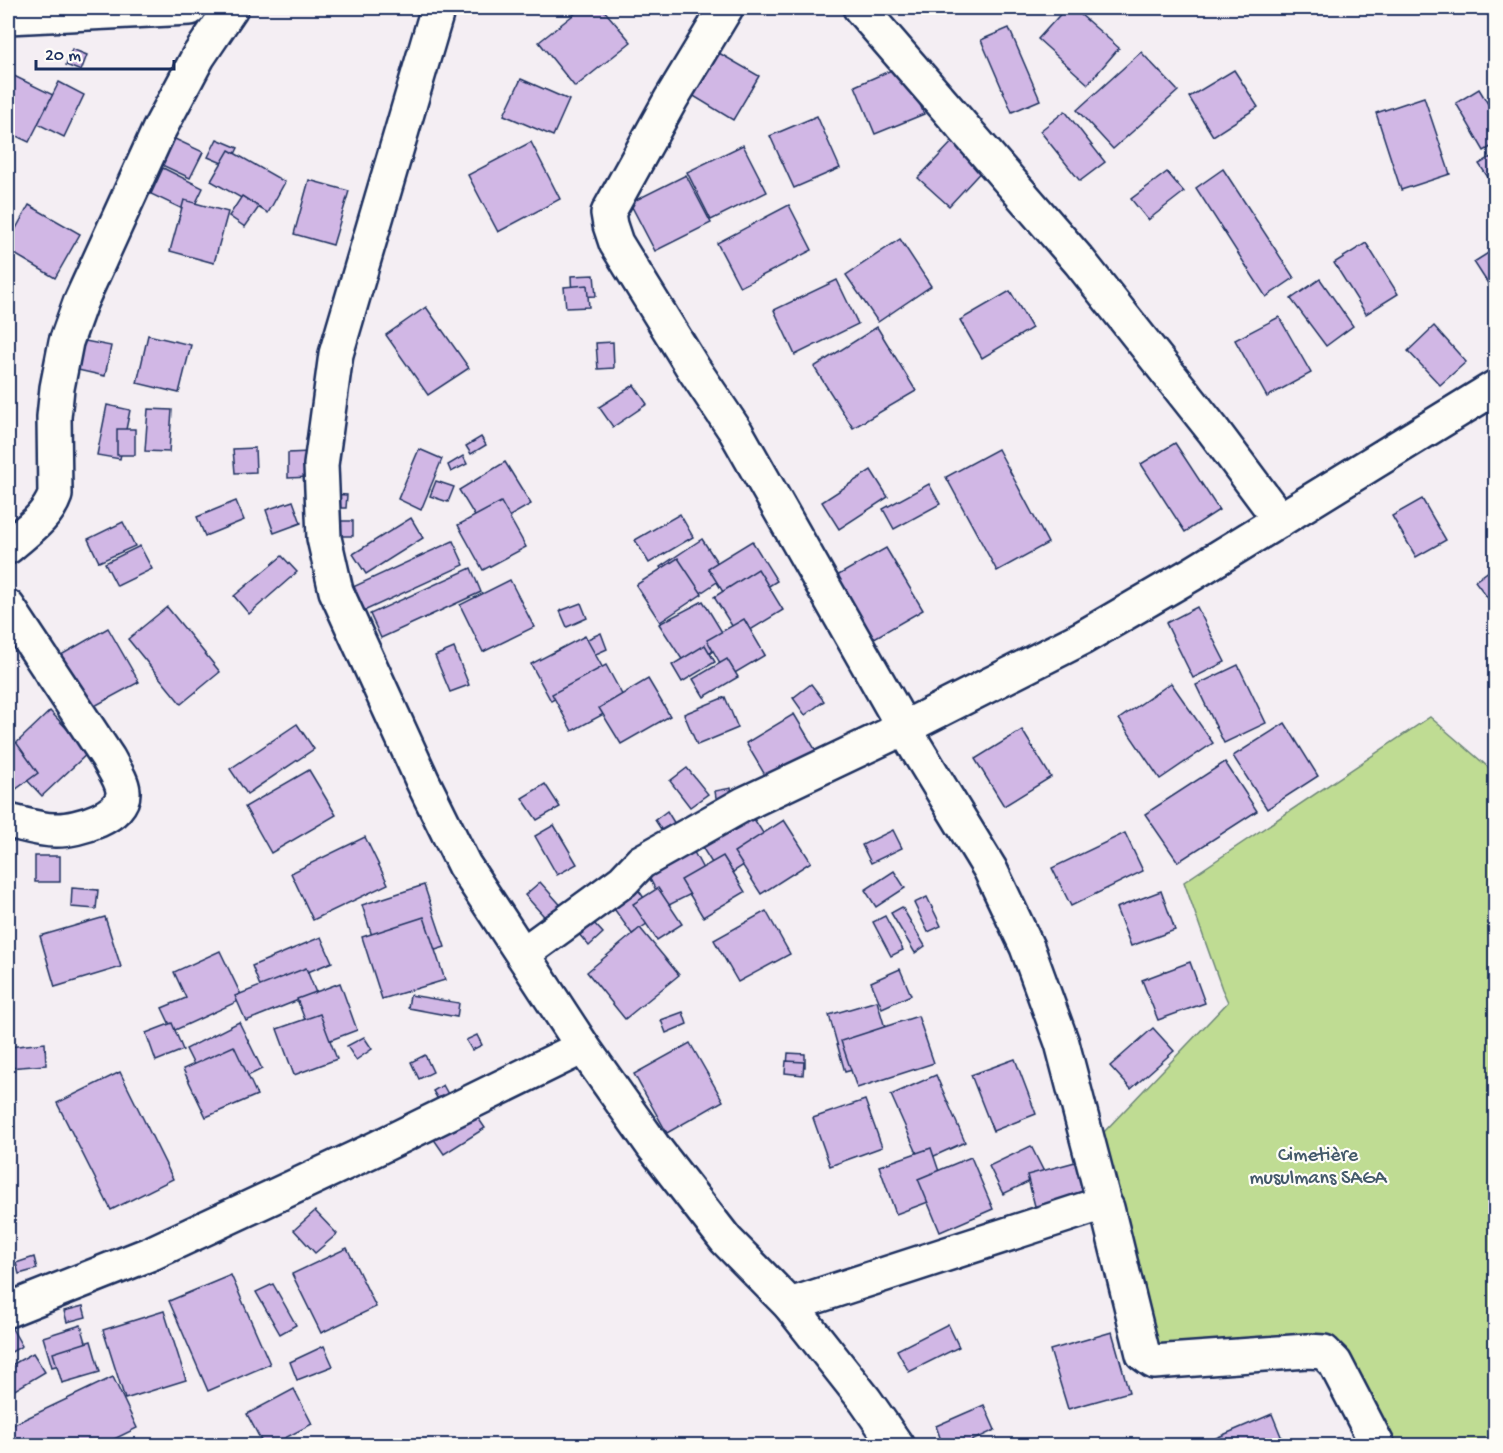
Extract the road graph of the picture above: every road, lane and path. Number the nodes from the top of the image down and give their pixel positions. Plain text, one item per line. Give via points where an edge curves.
1 (190, 8) edge
2 (231, 8) edge
3 (438, 8) edge
4 (726, 8) edge
5 (860, 8) edge
6 (9, 14) edge
7 (1496, 387) edge
8 (1280, 520) junction
9 (8, 547) edge
10 (8, 607) edge
11 (904, 728) junction
12 (8, 821) edge
13 (523, 954) junction
14 (583, 1047) junction
15 (1104, 1203) junction
16 (790, 1305) junction
17 (8, 1310) edge
18 (897, 1446) edge
19 (1378, 1446) edge

1 - 6 street
2 - 9 street via 198,57 159,129 80,303 66,342 57,388 52,506
3 - 13 street via 336,354 321,465 324,538 336,591 423,782 464,866
4 - 11 street via 608,213 610,225 616,243 736,432
5 - 8 street via 1080,262
7 - 8 street
8 - 11 street via 1082,638
10 - 12 street via 108,758 123,791 118,807 90,824 57,830
11 - 13 street via 744,804 641,862 623,881
11 - 15 street via 990,868 1027,947 1062,1043
13 - 14 street
14 - 16 street via 726,1240
14 - 17 street via 152,1253
15 - 16 street
15 - 19 street via 1143,1354 1154,1362 1324,1352 1335,1363
16 - 18 street

